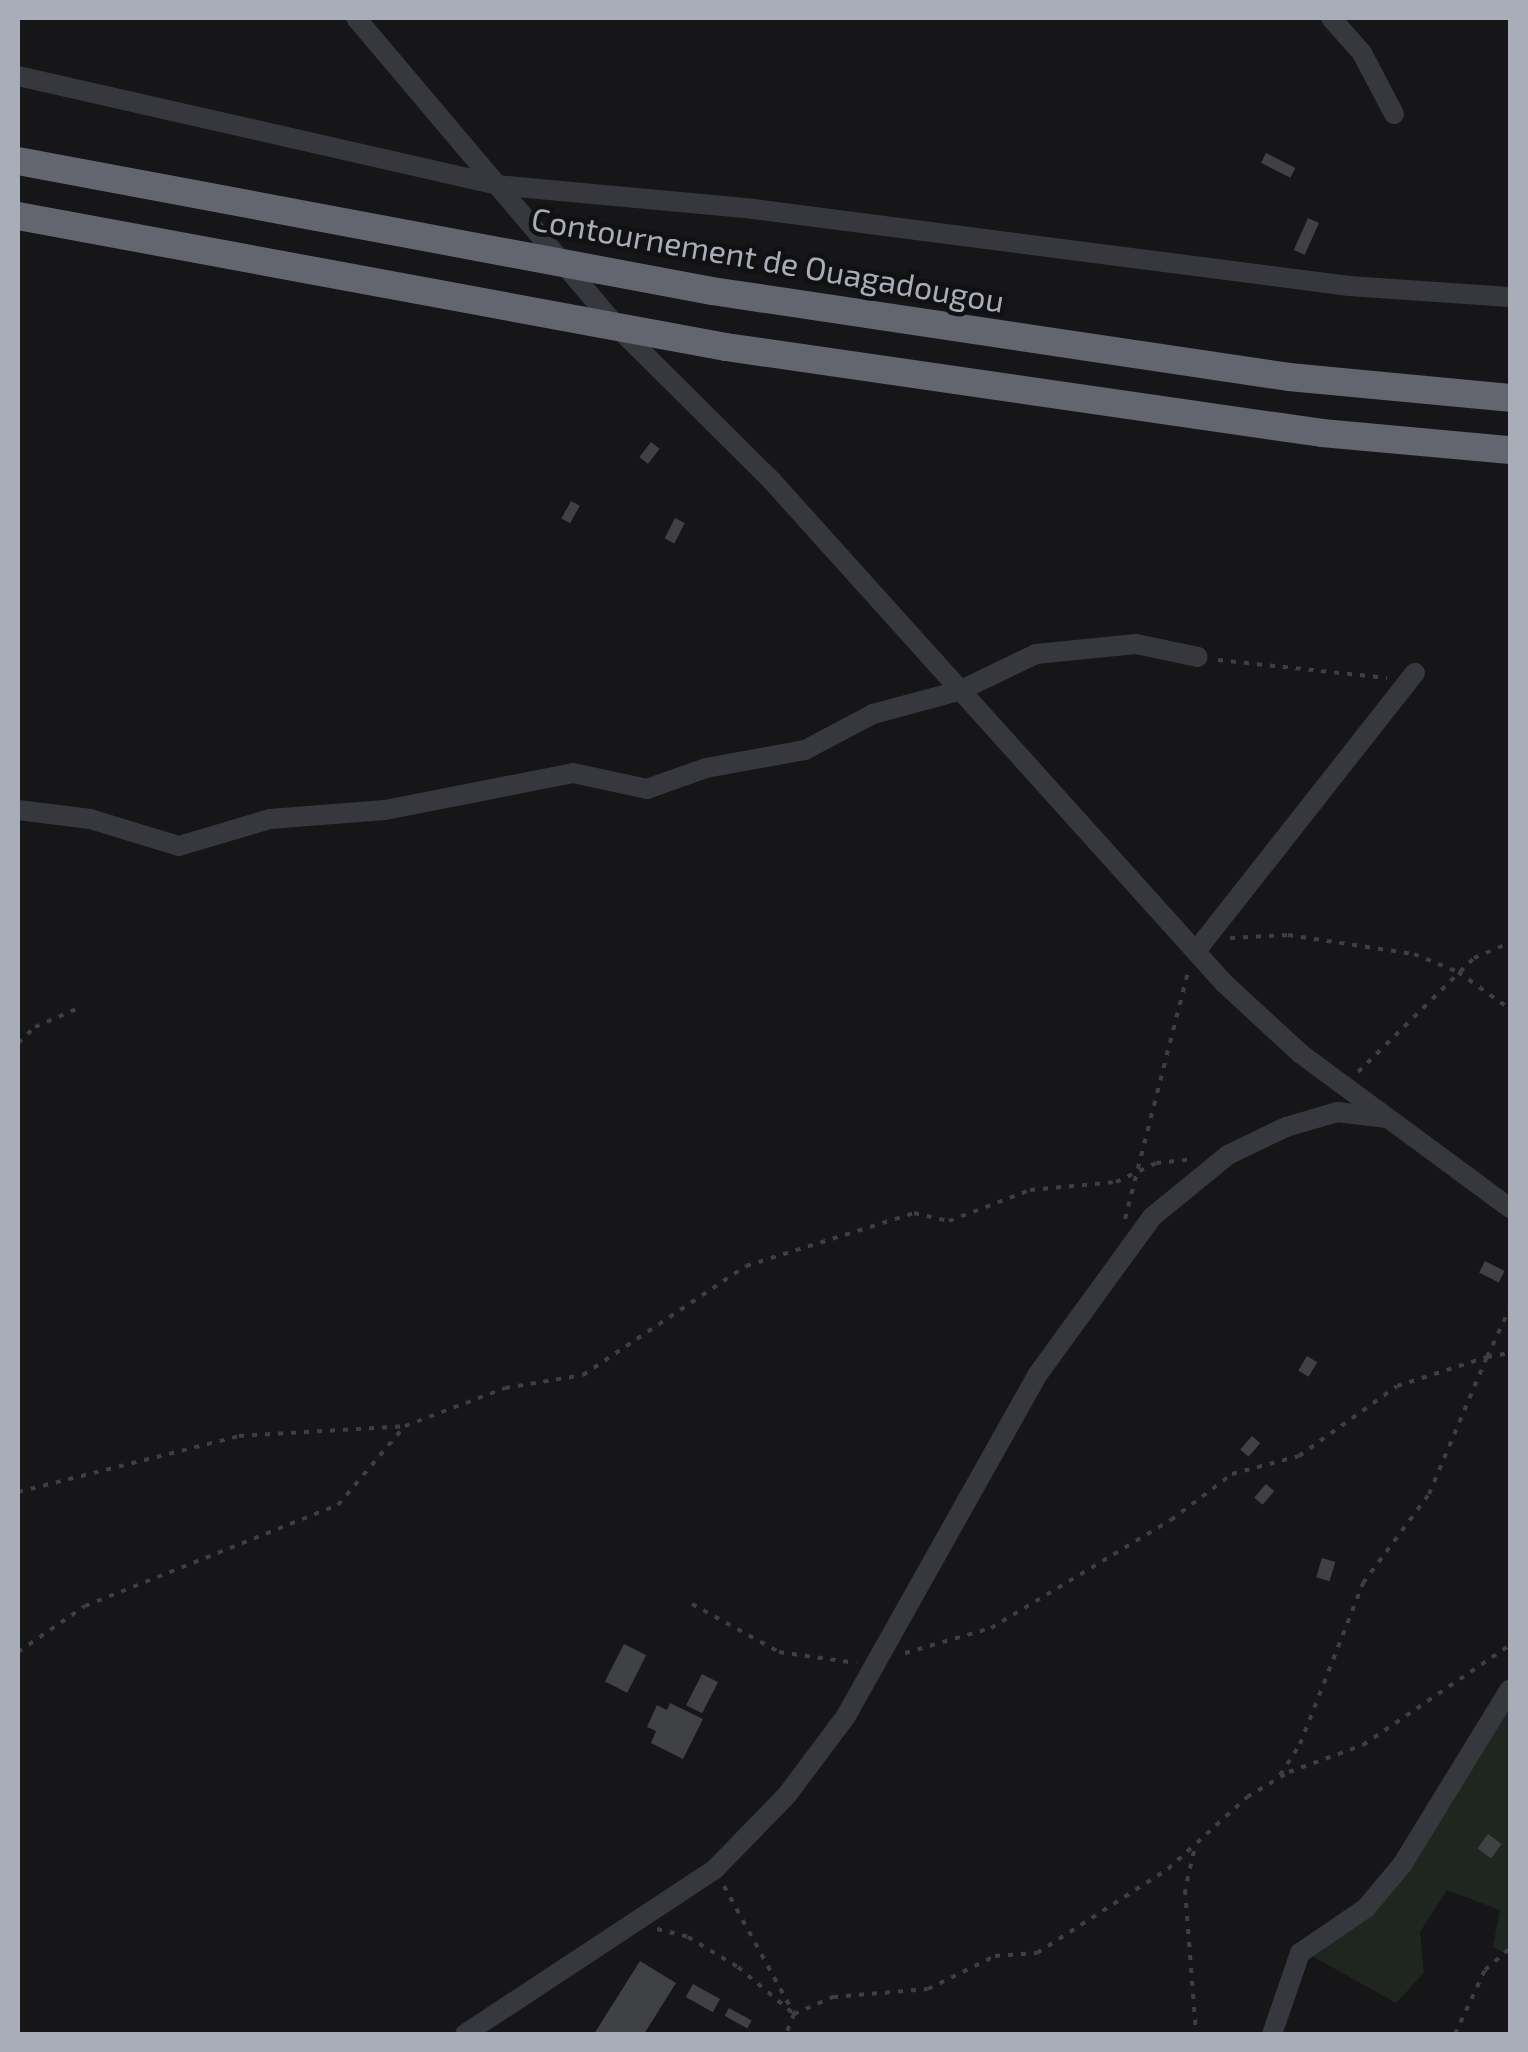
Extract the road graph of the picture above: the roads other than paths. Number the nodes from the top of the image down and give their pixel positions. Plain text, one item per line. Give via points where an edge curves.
1 (356, 18) edge
2 (1330, 18) edge
3 (18, 76) edge
4 (1394, 114) dead end
5 (18, 160) edge
6 (496, 184) junction
7 (18, 216) edge
8 (560, 260) junction
9 (1510, 297) edge
10 (618, 329) junction
11 (1510, 398) edge
12 (1510, 450) edge
13 (1198, 657) road end
14 (1415, 673) road end
15 (958, 691) junction
16 (18, 810) edge
17 (1196, 951) junction
18 (1387, 1118) junction
19 (1510, 1208) edge
20 (1510, 1689) edge
21 (465, 2034) edge
22 (1272, 2034) edge

1 - 6 street
2 - 4 street via 1362,54
3 - 6 street
5 - 8 highway, Contournement de Ouagadougou
6 - 8 street
6 - 9 street via 753,208 1349,286
7 - 10 highway
8 - 10 street
8 - 11 highway, Contournement de Ouagadougou via 712,291 1270,374
10 - 12 highway via 1322,433
10 - 15 street via 772,481
13 - 15 street via 1136,644 1080,645 1036,654
14 - 17 street
15 - 16 street via 873,714 805,750 706,768 647,788 573,772 384,810 270,819 179,846 90,819
15 - 17 street
17 - 18 street via 1301,1054
18 - 19 street
18 - 21 street via 1337,1112 1228,1154 1152,1217 1038,1374 846,1716 787,1794 714,1869
20 - 22 street via 1402,1865 1366,1908 1300,1953

